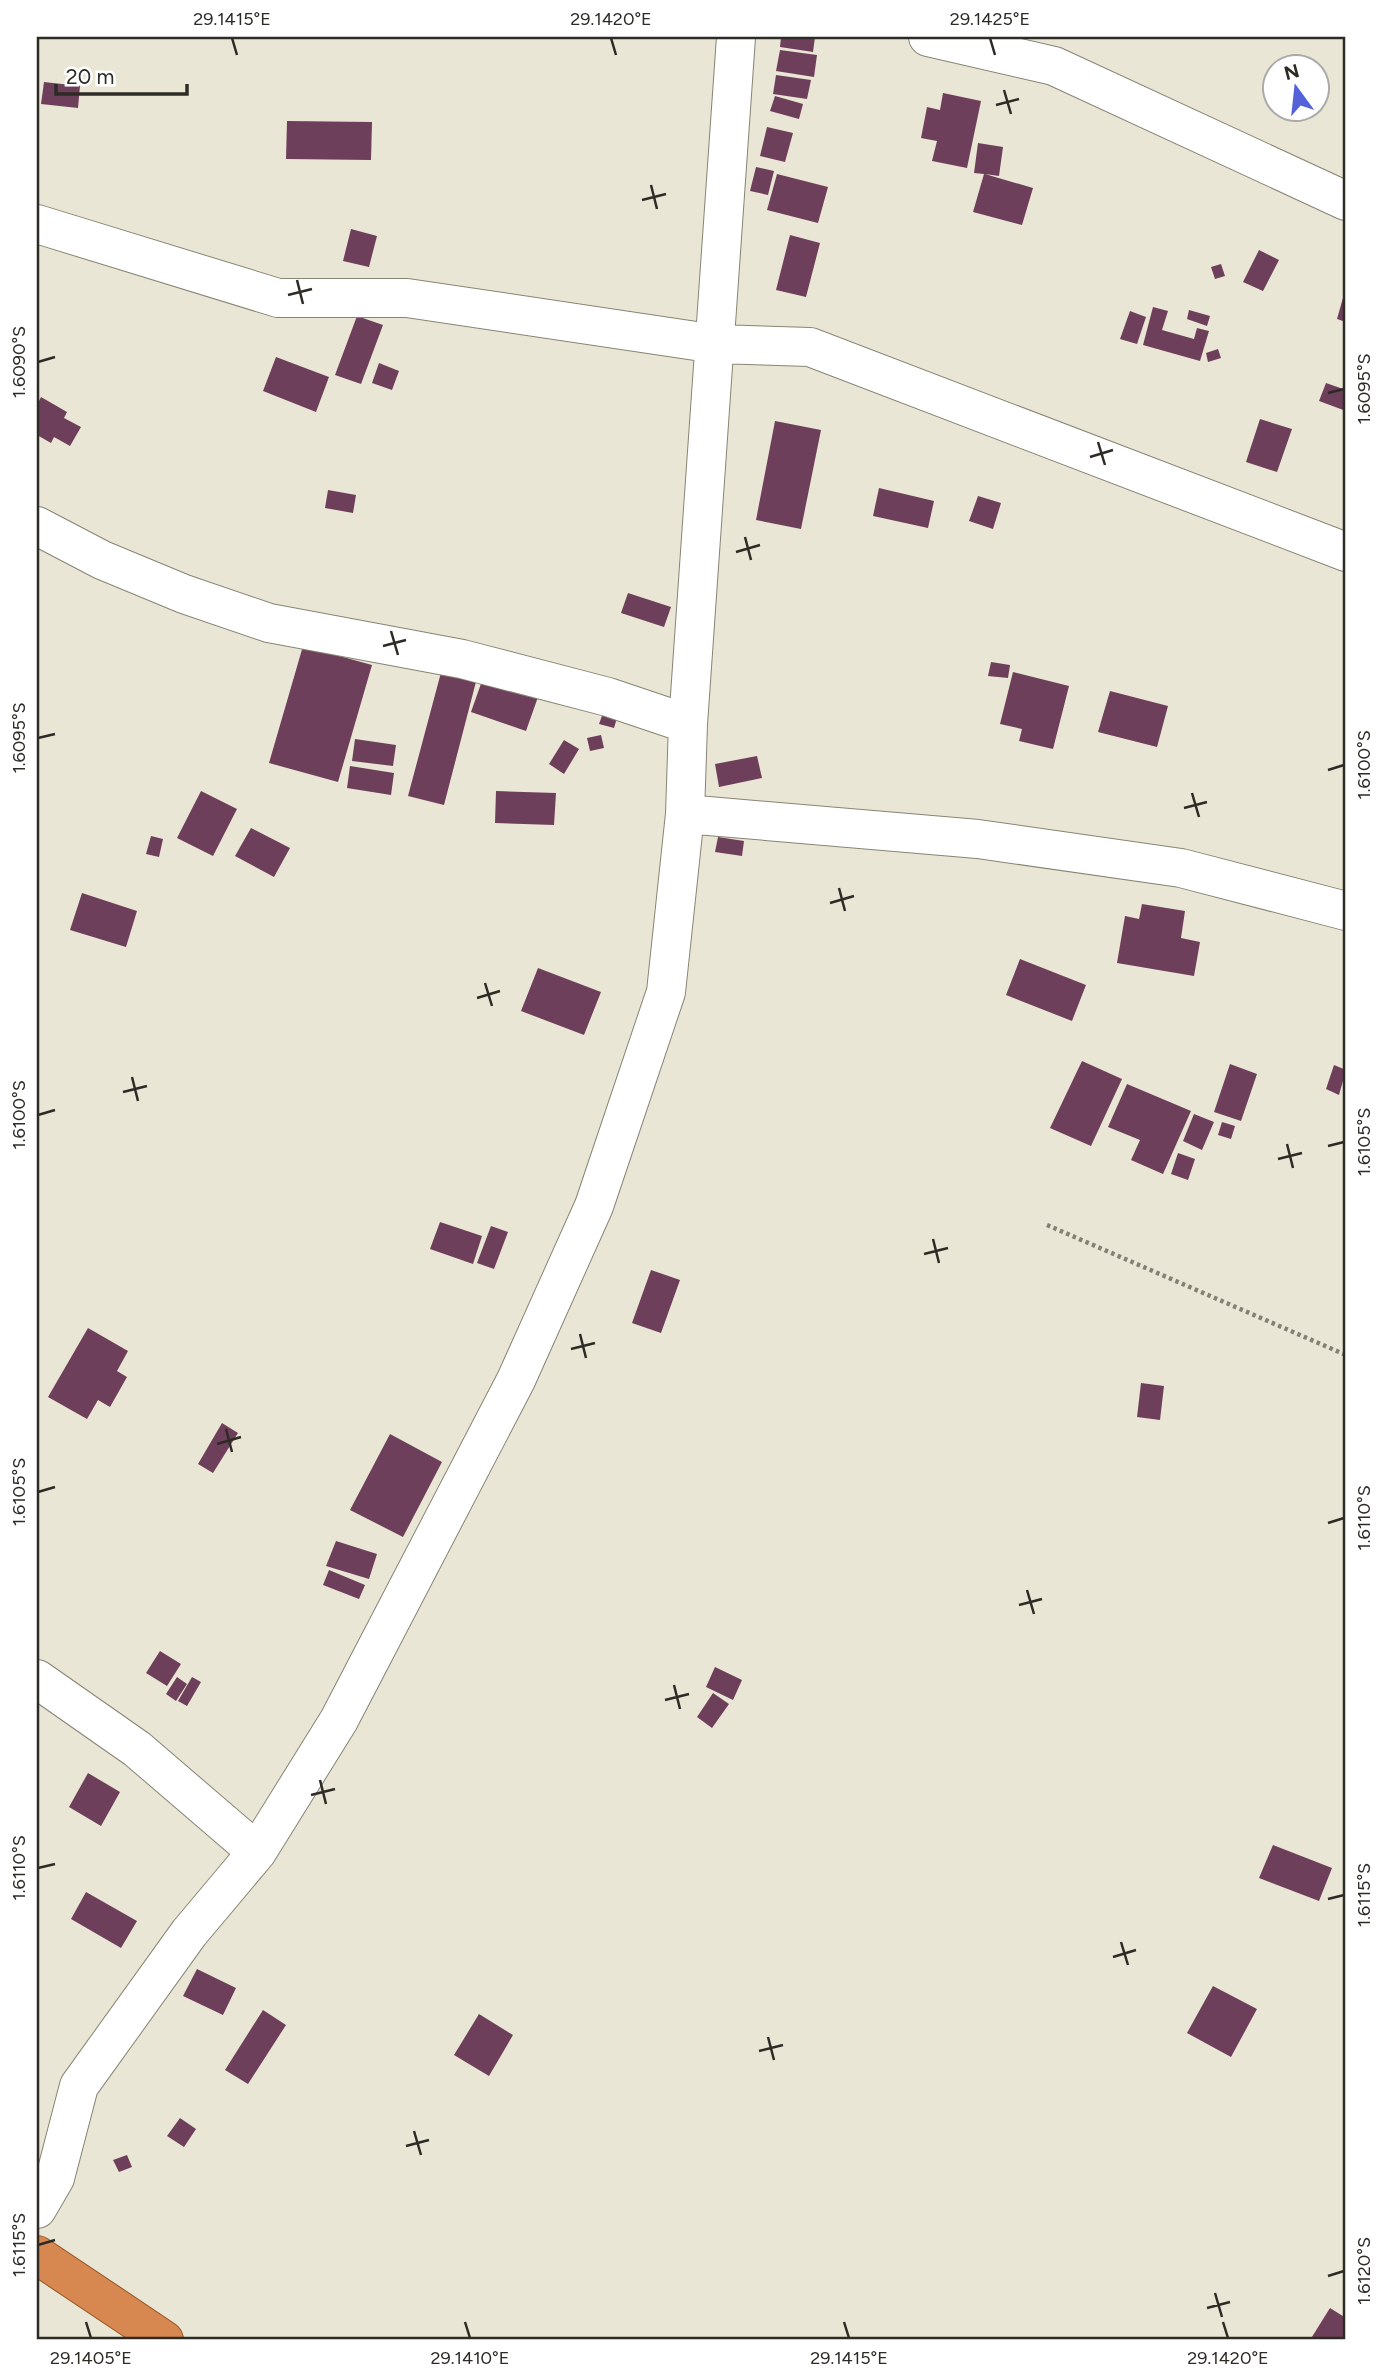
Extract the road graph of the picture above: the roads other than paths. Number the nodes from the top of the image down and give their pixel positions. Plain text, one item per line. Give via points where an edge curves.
1 (736, 37) edge
2 (928, 37) edge
3 (1346, 201) edge
4 (37, 224) edge
5 (716, 344) junction
6 (37, 526) edge
7 (1346, 552) edge
8 (688, 724) junction
9 (685, 814) junction
10 (1346, 911) edge
11 (37, 1679) edge
12 (257, 1852) junction
13 (37, 2208) edge
14 (37, 2255) edge
15 (164, 2340) edge

1 - 5 street
2 - 3 street via 1054,66
4 - 5 street via 278,298 407,298
5 - 7 street via 810,346
5 - 8 street
6 - 8 street via 102,560 269,623 462,659 608,697
8 - 9 street
9 - 10 street via 978,839 1181,867
9 - 12 street via 666,992 594,1206 516,1380 427,1555 339,1720
11 - 12 street via 137,1749
12 - 13 street via 189,1933 79,2086 55,2178
14 - 15 highway

